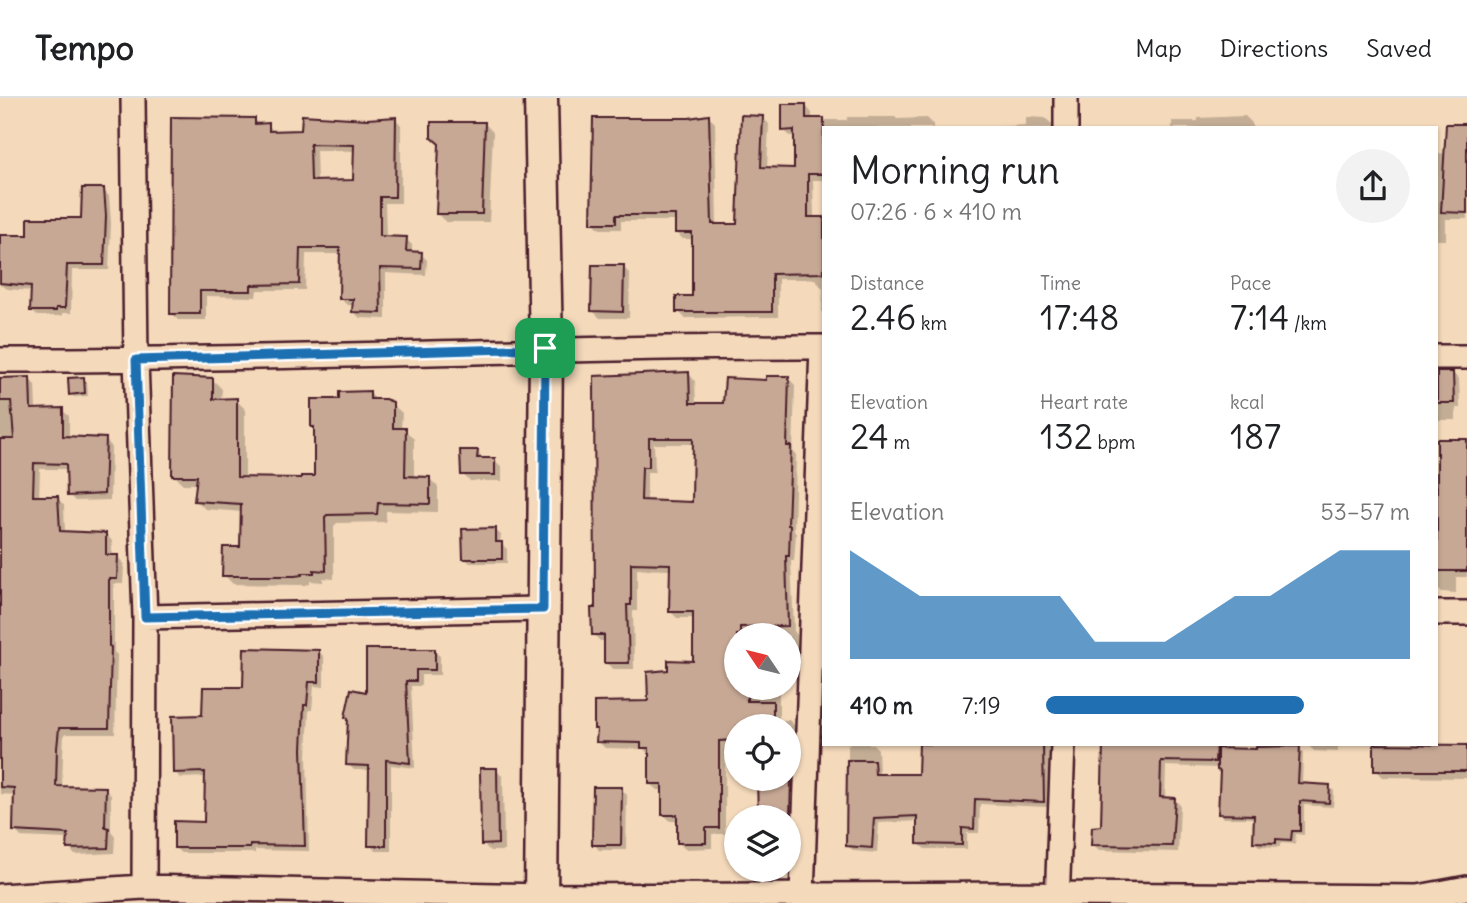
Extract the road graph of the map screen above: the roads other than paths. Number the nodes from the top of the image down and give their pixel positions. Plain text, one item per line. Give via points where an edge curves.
1 (133, 98) edge
2 (541, 98) edge
3 (1066, 98) edge
4 (1066, 126) edge
5 (822, 347) edge
6 (545, 348) junction
7 (1438, 357) edge
8 (1467, 358) edge
9 (0, 360) edge
10 (136, 360) junction
11 (822, 373) edge
12 (543, 609) junction
13 (1438, 613) edge
14 (1467, 613) edge
15 (145, 617) junction
16 (1063, 746) edge
17 (144, 887) junction
18 (1467, 888) edge
19 (802, 895) junction
20 (0, 897) edge
21 (1057, 898) edge
22 (541, 899) edge

1 - 10 street
2 - 6 street
3 - 4 street
5 - 6 street
6 - 10 street
6 - 12 street
7 - 8 street
9 - 10 street
10 - 15 street
11 - 19 street
12 - 15 street
12 - 22 street
13 - 14 street
15 - 17 street
16 - 21 street
17 - 20 street
17 - 22 street
18 - 21 street via 1418,897
19 - 21 street
19 - 22 street

